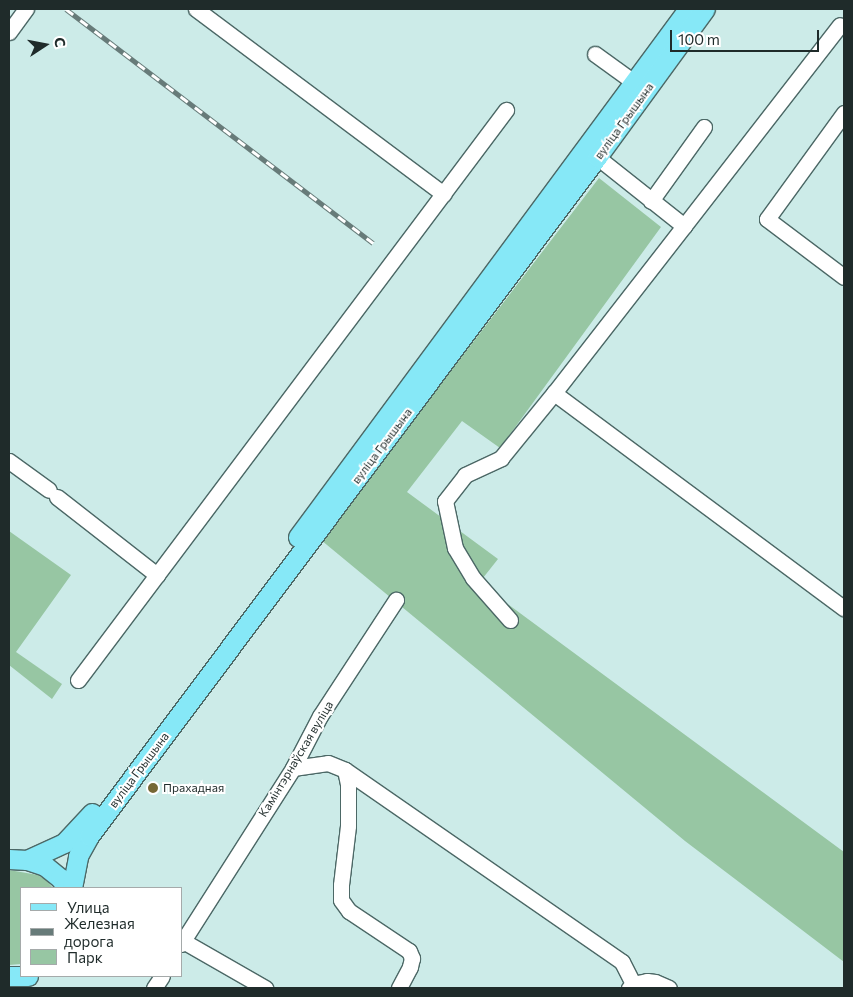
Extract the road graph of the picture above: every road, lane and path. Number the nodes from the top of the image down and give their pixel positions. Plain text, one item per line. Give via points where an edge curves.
1 (26, 9) edge
2 (196, 9) edge
3 (692, 11) edge
4 (840, 25) dead end
5 (9, 32) edge
6 (595, 54) dead end
7 (639, 86) junction
8 (506, 110) dead end
9 (844, 113) edge
10 (704, 126) dead end
11 (591, 153) junction
12 (443, 194) junction
13 (651, 200) junction
14 (684, 226) junction
15 (844, 277) edge
16 (554, 393) junction
17 (9, 461) edge
18 (157, 575) junction
19 (396, 600) dead end
20 (844, 608) edge
21 (510, 620) dead end
22 (78, 680) dead end
23 (293, 768) junction
24 (345, 770) junction
25 (18, 859) edge
26 (66, 887) edge
27 (72, 887) edge
28 (182, 943) edge
29 (161, 977) edge
30 (631, 986) edge
31 (154, 988) edge
32 (265, 988) edge
33 (399, 988) edge
34 (669, 988) edge

1 - 5 street
2 - 12 street
3 - 7 main road, вуліца Грышына
4 - 14 street
6 - 7 street
7 - 11 main road, вуліца Грышына
8 - 12 street
9 - 15 street via 767,219
10 - 13 street
11 - 13 street
11 - 25 main road, вуліца Грышына via 80,828 64,843
11 - 27 main road, вуліца Грышына via 89,836 78,856
12 - 18 street
13 - 14 street
14 - 16 street
16 - 20 street
16 - 21 street via 501,458 465,475 445,501 455,548 473,578
17 - 18 street
18 - 22 street
19 - 23 street, Камінтэрнаўская вуліца via 320,716
23 - 24 street via 328,763
23 - 28 street, Камінтэрнаўская вуліца
24 - 30 street via 622,962
24 - 33 street via 348,826 341,900 349,911 409,951 412,958 410,967
25 - 26 main road via 53,872
28 - 32 street
29 - 31 street
30 - 34 street via 647,980

